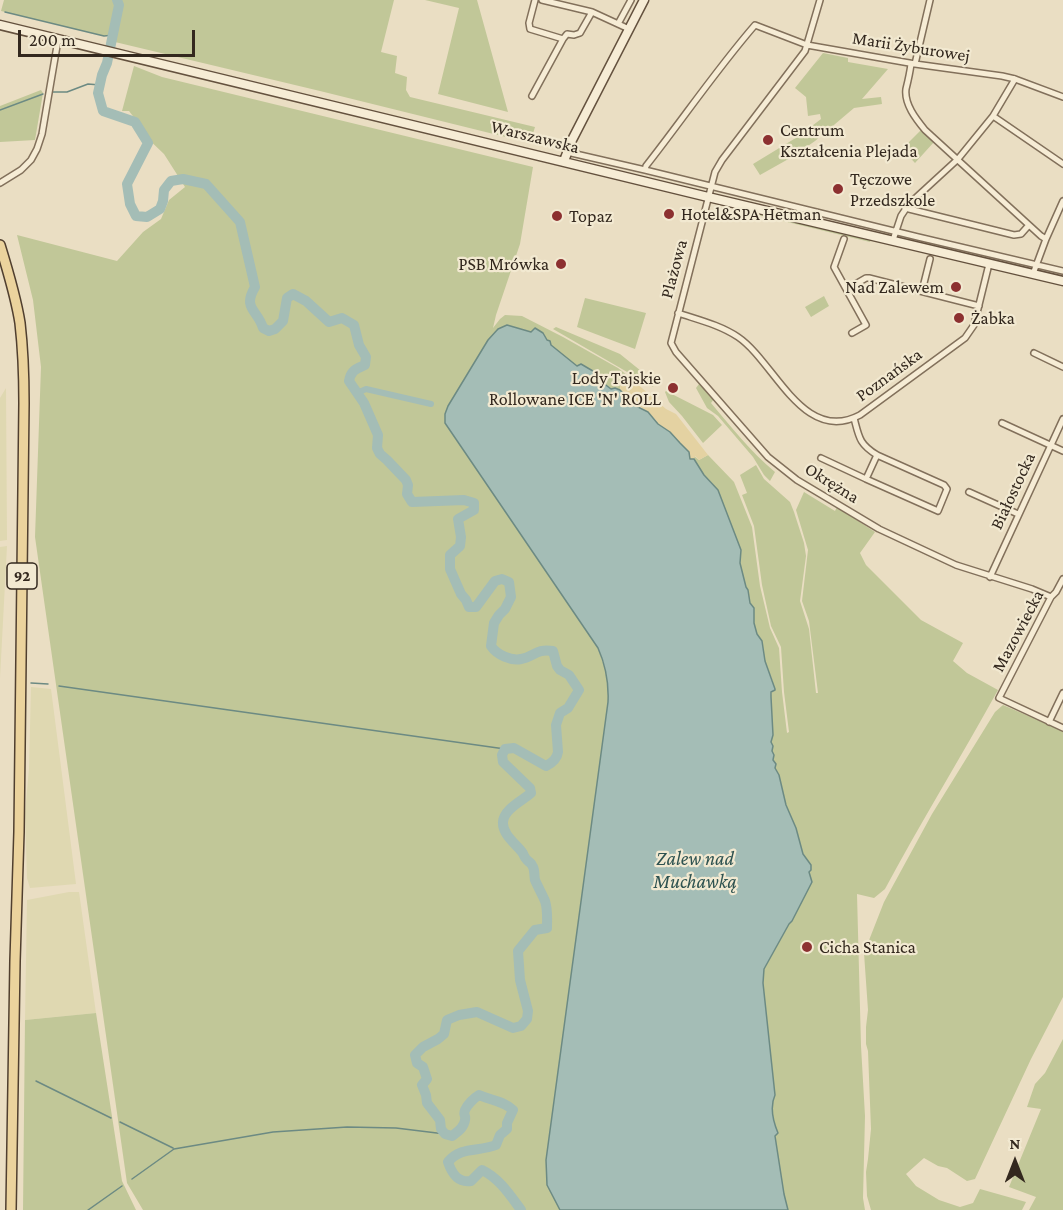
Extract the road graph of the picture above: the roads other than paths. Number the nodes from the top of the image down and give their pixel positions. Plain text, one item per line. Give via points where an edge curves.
1 (535, 0) edge
2 (542, 0) edge
3 (631, 0) edge
4 (645, 0) edge
5 (820, 0) edge
6 (930, 0) edge
7 (592, 12) junction
8 (618, 24) junction
9 (0, 26) edge
10 (629, 29) junction
11 (563, 39) junction
12 (58, 40) junction
13 (807, 45) junction
14 (913, 64) junction
15 (1015, 79) junction
16 (532, 96) dead end
17 (1063, 97) edge
18 (993, 116) junction
19 (565, 157) junction
20 (958, 159) junction
21 (1063, 164) edge
22 (645, 170) junction
23 (0, 183) edge
24 (711, 186) junction
25 (708, 197) junction
26 (1063, 201) edge
27 (905, 208) junction
28 (1029, 225) junction
29 (896, 231) junction
30 (844, 239) dead end
31 (1046, 239) junction
32 (893, 240) junction
33 (0, 245) edge
34 (930, 259) dead end
35 (989, 264) junction
36 (1036, 264) junction
37 (1063, 271) edge
38 (1033, 274) junction
39 (1063, 281) edge
40 (847, 289) junction
41 (922, 291) junction
42 (979, 306) junction
43 (678, 314) junction
44 (852, 333) dead end
45 (1034, 353) dead end
46 (1063, 367) edge
47 (854, 418) junction
48 (1063, 419) edge
49 (1002, 423) dead end
50 (1051, 445) junction
51 (1063, 450) edge
52 (877, 455) junction
53 (821, 458) dead end
54 (866, 479) junction
55 (969, 492) dead end
56 (1018, 514) junction
57 (990, 577) junction
58 (1063, 579) edge
59 (1056, 592) junction
60 (1063, 592) edge
61 (1051, 597) junction
62 (1063, 693) edge
63 (1048, 722) junction
64 (1063, 728) edge
65 (11, 1210) edge

1 - 11 street via 530,29
2 - 7 street
3 - 8 street
4 - 10 main road
5 - 13 street, Plażowa
6 - 14 street
7 - 8 street
7 - 11 street via 580,33 567,34
8 - 10 street
9 - 12 main road, Warszawska
10 - 19 main road
11 - 16 street
12 - 19 main road, Warszawska
12 - 23 street via 37,149 21,170
13 - 14 street, Marii Żyburowej
13 - 22 street, Marii Żyburowej via 755,25
13 - 24 street, Plażowa via 722,160
14 - 15 street, Marii Żyburowej
14 - 20 street via 906,89 913,115
15 - 17 street, Marii Żyburowej
15 - 18 street
18 - 20 street
18 - 21 street
19 - 22 street
19 - 25 main road, Warszawska
20 - 27 street
20 - 28 street
22 - 24 street
24 - 25 street, Plażowa
24 - 29 street
25 - 32 main road, Warszawska
25 - 43 street, Plażowa
26 - 31 street
27 - 28 street via 1014,235 1021,234
27 - 29 street
28 - 31 street
29 - 32 street
29 - 36 street
30 - 40 street via 834,267
31 - 36 street
32 - 35 main road, Warszawska
33 - 65 main road, 92 via 19,322 24,403
34 - 41 street
35 - 38 main road, Warszawska
35 - 42 street, Poznańska
36 - 37 street
36 - 38 street
38 - 39 main road, Warszawska
40 - 41 street via 869,278
40 - 44 street via 866,324
41 - 42 street
42 - 47 street, Poznańska via 974,325 965,338
43 - 47 street, Poznańska via 720,326 740,338 813,416 834,421
43 - 57 street, Okrężna via 670,343 780,467 879,529
45 - 46 street
47 - 52 street via 864,446
48 - 50 street, Białostocka
49 - 50 street
50 - 51 street
50 - 56 street, Białostocka
52 - 54 street
52 - 54 street via 944,485 947,493 938,511
53 - 54 street
55 - 56 street
56 - 57 street, Białostocka
57 - 61 street, Okrężna
58 - 59 street, Mazowiecka
59 - 60 street
59 - 61 street, Mazowiecka
61 - 63 street, Mazowiecka via 999,698
62 - 63 street
63 - 64 street

